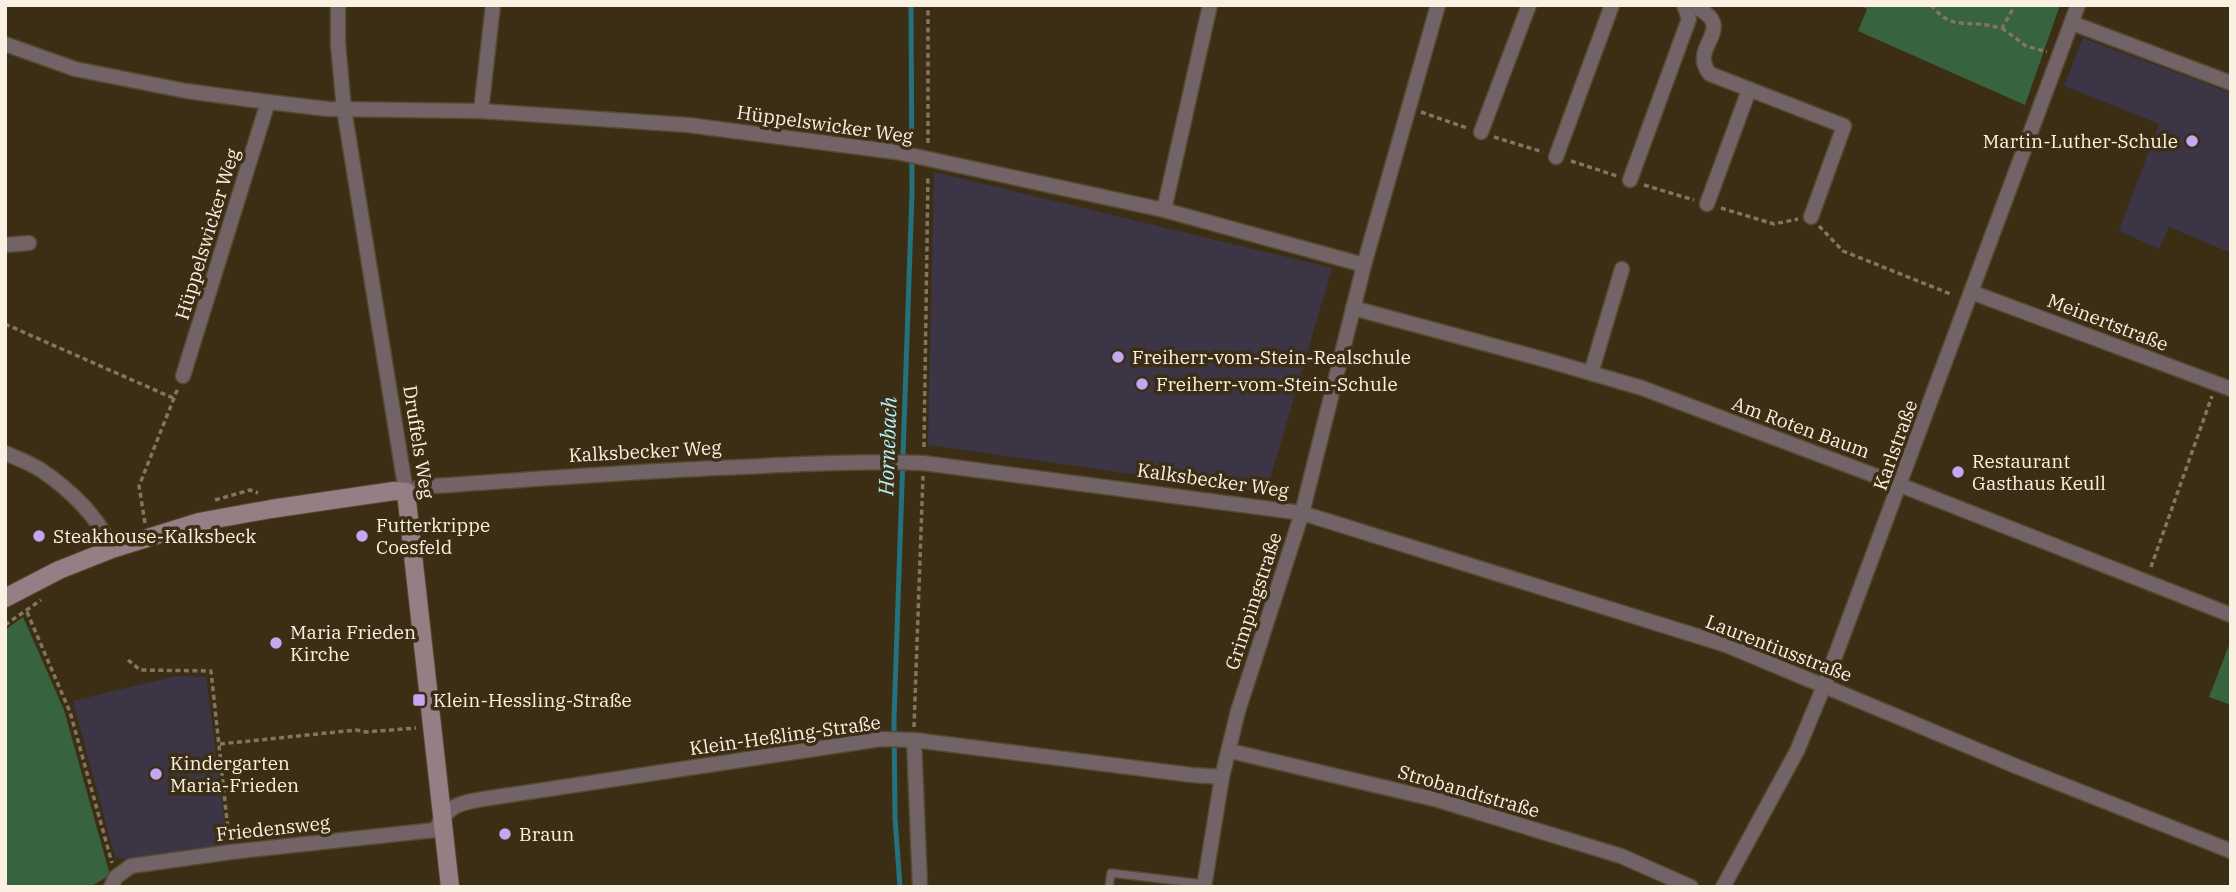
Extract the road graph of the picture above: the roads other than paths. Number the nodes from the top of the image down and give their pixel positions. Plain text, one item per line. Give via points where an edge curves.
1 (338, 5) edge
2 (493, 5) edge
3 (1210, 5) edge
4 (1438, 5) edge
5 (1529, 5) edge
6 (1612, 5) edge
7 (1684, 5) edge
8 (1691, 5) edge
9 (2078, 5) edge
10 (2071, 23) junction
11 (5, 44) edge
12 (2231, 83) edge
13 (1749, 90) junction
14 (268, 102) junction
15 (344, 109) junction
16 (481, 111) junction
17 (1481, 132) dead end
18 (1556, 157) dead end
19 (1630, 180) dead end
20 (1707, 204) dead end
21 (1164, 210) junction
22 (1811, 217) dead end
23 (29, 243) dead end
24 (5, 245) edge
25 (1364, 265) junction
26 (1622, 269) dead end
27 (1971, 292) junction
28 (1353, 309) junction
29 (1591, 373) junction
30 (183, 376) road end
31 (2224, 387) edge
32 (5, 453) edge
33 (1900, 485) junction
34 (406, 492) junction
35 (1302, 513) junction
36 (112, 549) junction
37 (10, 595) edge
38 (2231, 615) edge
39 (1825, 686) junction
40 (914, 740) junction
41 (1230, 751) junction
42 (1222, 777) junction
43 (442, 817) junction
44 (2231, 851) edge
45 (113, 882) edge
46 (1204, 885) edge
47 (450, 887) edge
48 (920, 887) edge
49 (1109, 887) edge
50 (1692, 887) edge
51 (1723, 887) edge

1 - 15 street, Druffels Weg
2 - 16 street
3 - 21 street
4 - 25 street, Grimpingstraße
5 - 17 street
6 - 18 street
7 - 19 street via 1689,19
8 - 13 street via 1706,11 1715,25 1702,61 1704,68
9 - 10 street, Karlstraße
10 - 12 street
10 - 27 street, Karlstraße
11 - 14 street, Hüppelswicker Weg via 75,69
13 - 20 street
13 - 22 street via 1844,126
14 - 15 street, Hüppelswicker Weg
14 - 30 street, Hüppelswicker Weg
15 - 16 street, Hüppelswicker Weg
15 - 34 street, Druffels Weg
16 - 21 street, Hüppelswicker Weg via 688,125 896,152
21 - 25 street, Hüppelswicker Weg
23 - 24 street
25 - 28 street, Grimpingstraße
26 - 29 street
27 - 31 street, Meinertstraße
27 - 33 street, Karlstraße
28 - 29 street, Am Roten Baum
28 - 35 street, Grimpingstraße
29 - 33 street, Am Roten Baum
32 - 36 street via 40,469 68,492 98,522
33 - 38 street, Am Roten Baum
33 - 39 street, Karlstraße
34 - 35 street, Kalksbecker Weg via 420,487 646,471 891,462
34 - 36 street, Kalksbecker Weg via 199,522
34 - 43 street, Druffels Weg
35 - 39 street, Laurentiusstraße via 1726,645
35 - 41 street, Grimpingstraße via 1238,711
36 - 37 street, Kalksbecker Weg
39 - 44 street, Laurentiusstraße
39 - 51 street, Karlstraße via 1797,751
40 - 42 street, Klein-Heßling-Straße
40 - 43 street, Klein-Heßling-Straße via 881,739 483,799 456,804
40 - 48 street
41 - 42 street, Grimpingstraße
41 - 50 street, Strobandtstraße via 1438,800 1621,856
42 - 46 street, Grimpingstraße
43 - 45 street, Friedensweg via 435,830 131,866
43 - 47 street, Druffels Weg
46 - 49 lane via 1111,873

